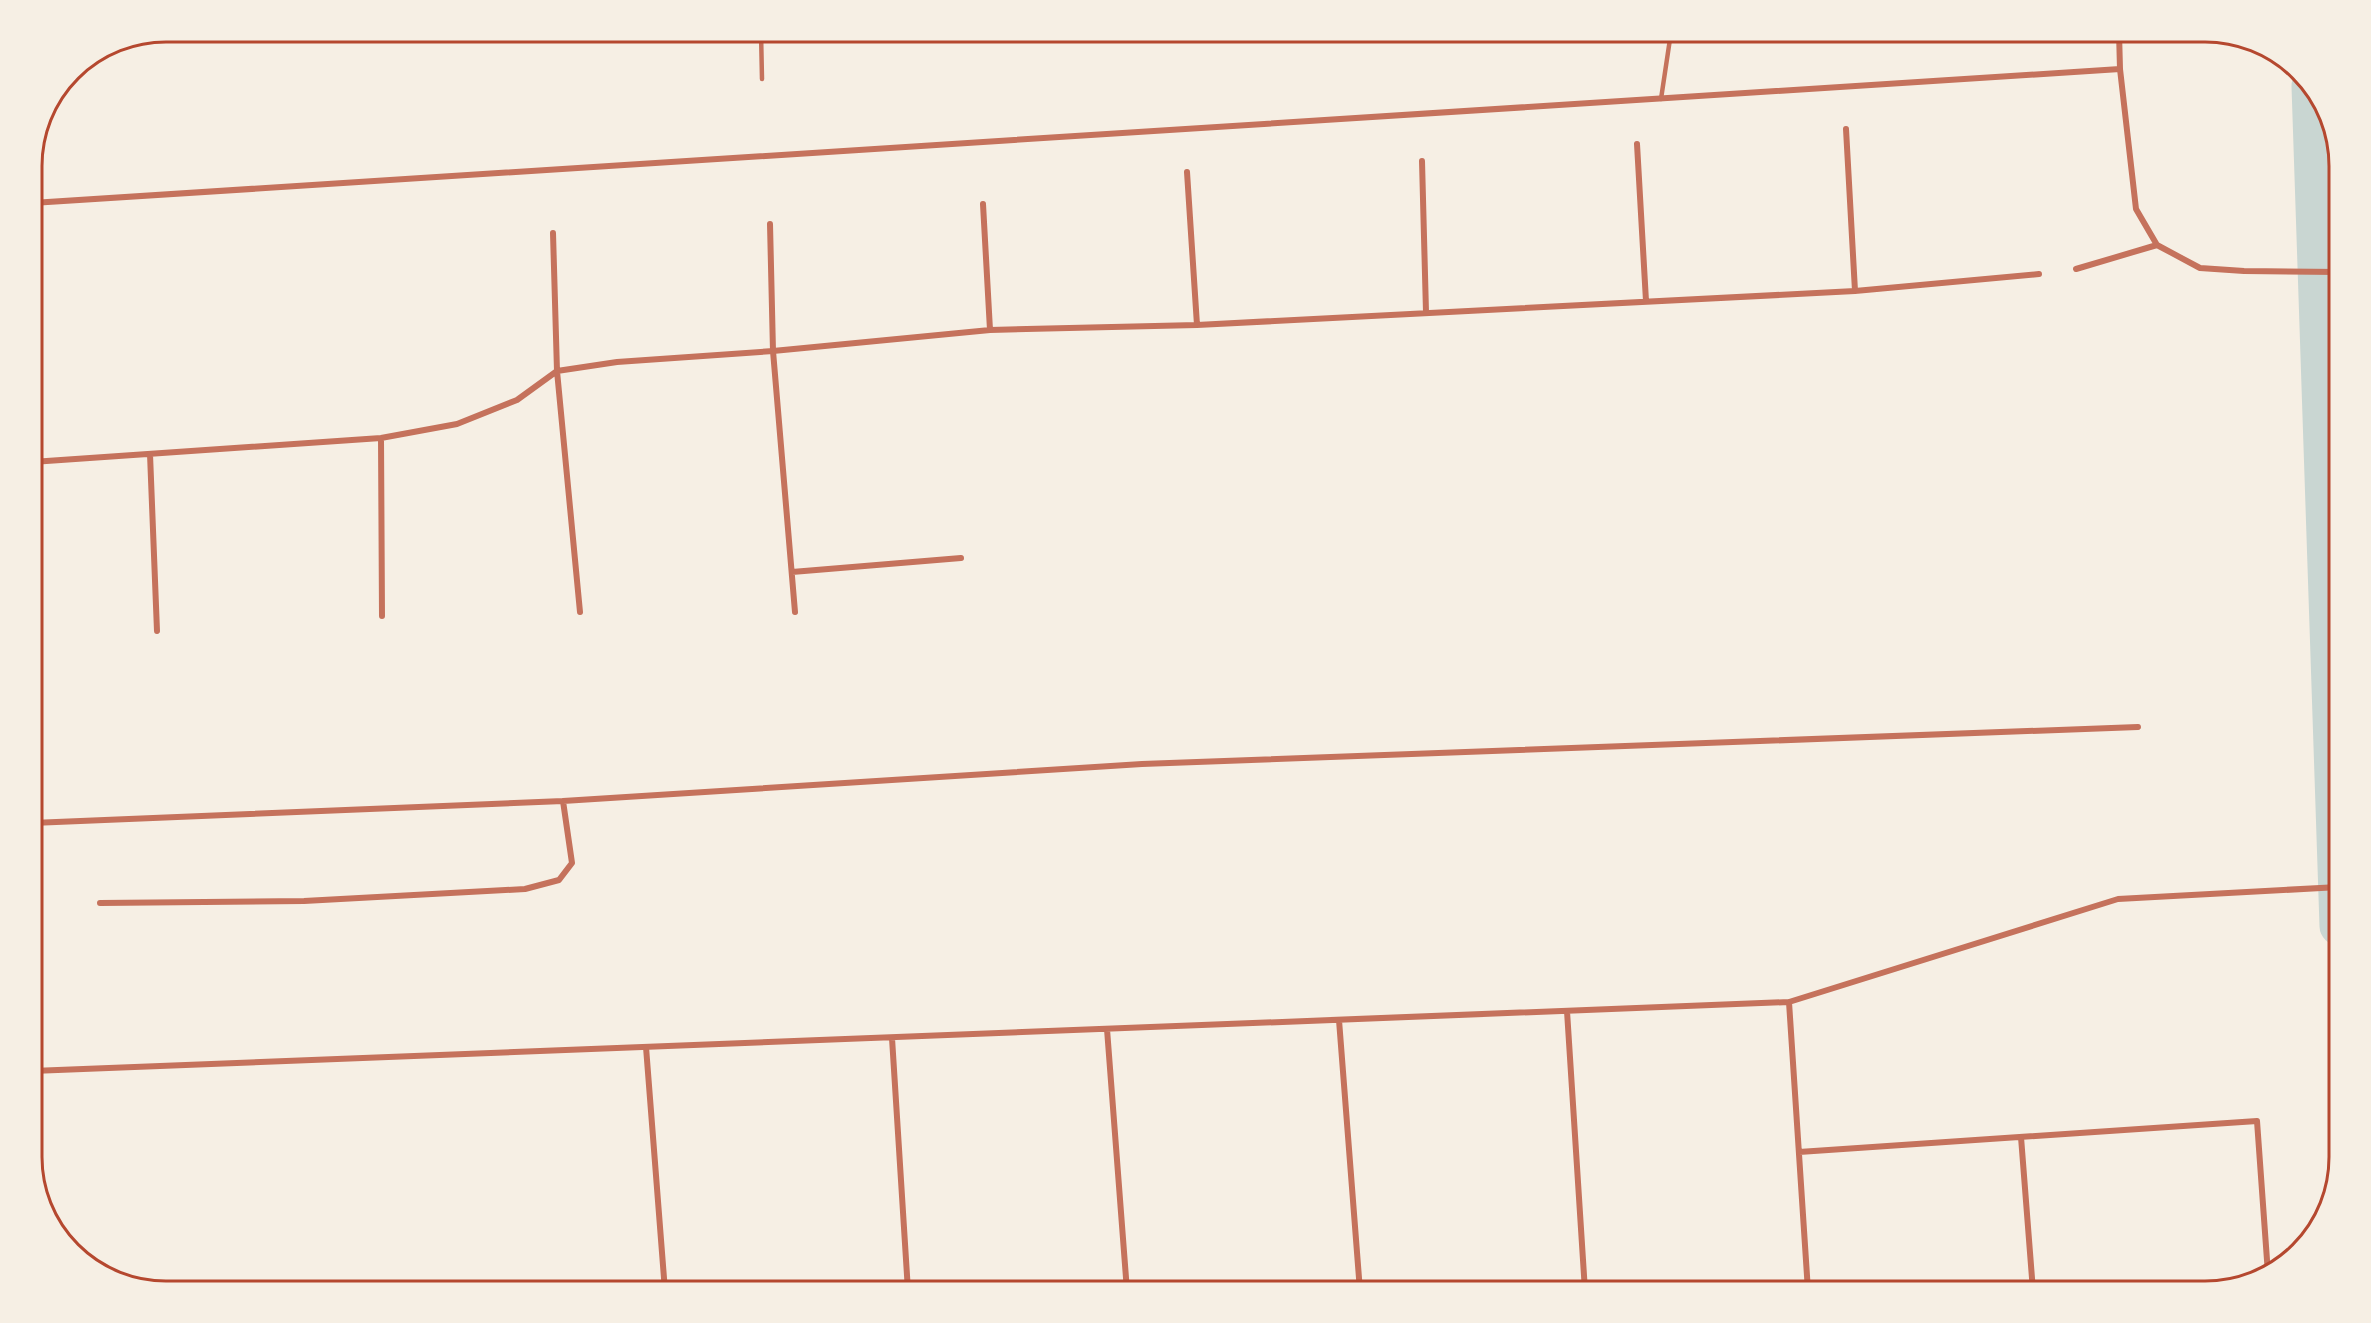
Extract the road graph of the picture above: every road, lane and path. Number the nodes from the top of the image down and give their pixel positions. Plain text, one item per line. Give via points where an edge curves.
1 (761, 42) edge
2 (1670, 42) edge
3 (2119, 42) edge
4 (2120, 69) junction
5 (762, 79) dead end
6 (1661, 99) junction
7 (1846, 129) dead end
8 (1637, 144) dead end
9 (1422, 161) dead end
10 (1187, 172) dead end
11 (42, 202) edge
12 (983, 204) dead end
13 (770, 224) dead end
14 (553, 233) dead end
15 (2157, 244) junction
16 (2076, 269) dead end
17 (2329, 272) edge
18 (2039, 274) dead end
19 (1855, 291) junction
20 (1646, 301) junction
21 (1426, 312) junction
22 (1197, 325) junction
23 (990, 330) junction
24 (773, 351) junction
25 (557, 371) junction
26 (381, 438) junction
27 (150, 454) junction
28 (42, 461) edge
29 (962, 558) dead end
30 (792, 572) junction
31 (580, 612) dead end
32 (795, 612) dead end
33 (382, 616) dead end
34 (157, 632) dead end
35 (2138, 727) dead end
36 (563, 801) junction
37 (42, 823) edge
38 (2329, 888) edge
39 (100, 903) dead end
40 (1789, 1002) junction
41 (1567, 1011) junction
42 (1339, 1020) junction
43 (1107, 1029) junction
44 (891, 1038) junction
45 (646, 1047) junction
46 (42, 1071) edge
47 (2021, 1137) junction
48 (1798, 1152) junction
49 (2267, 1264) edge
50 (664, 1281) edge
51 (907, 1281) edge
52 (1126, 1281) edge
53 (1358, 1281) edge
54 (1584, 1281) edge
55 (1807, 1281) edge
56 (2032, 1281) edge

1 - 5 lane
2 - 6 lane
3 - 4 street
4 - 6 street
4 - 15 street via 2136,208
6 - 11 street
7 - 19 street
8 - 20 street
9 - 21 street
10 - 22 street
12 - 23 street
13 - 24 street
14 - 25 street
15 - 16 street
15 - 17 street via 2200,268
18 - 19 street
19 - 20 street
20 - 21 street
21 - 22 street
22 - 23 street
23 - 24 street
24 - 25 street via 617,362
24 - 30 street
25 - 26 street via 517,400 457,424
25 - 31 street
26 - 27 street
26 - 33 street
27 - 28 street
27 - 34 street
29 - 30 street
30 - 32 street
35 - 36 street via 1142,764
36 - 37 street
36 - 39 street via 572,863 559,880 525,889 304,901
38 - 40 street via 2118,899
40 - 41 street
40 - 48 street
41 - 42 street
41 - 54 street
42 - 43 street
42 - 53 street
43 - 44 street
43 - 52 street
44 - 45 street
44 - 51 street
45 - 46 street
45 - 50 street
47 - 48 street
47 - 49 street via 2257,1121
47 - 56 street
48 - 55 street

